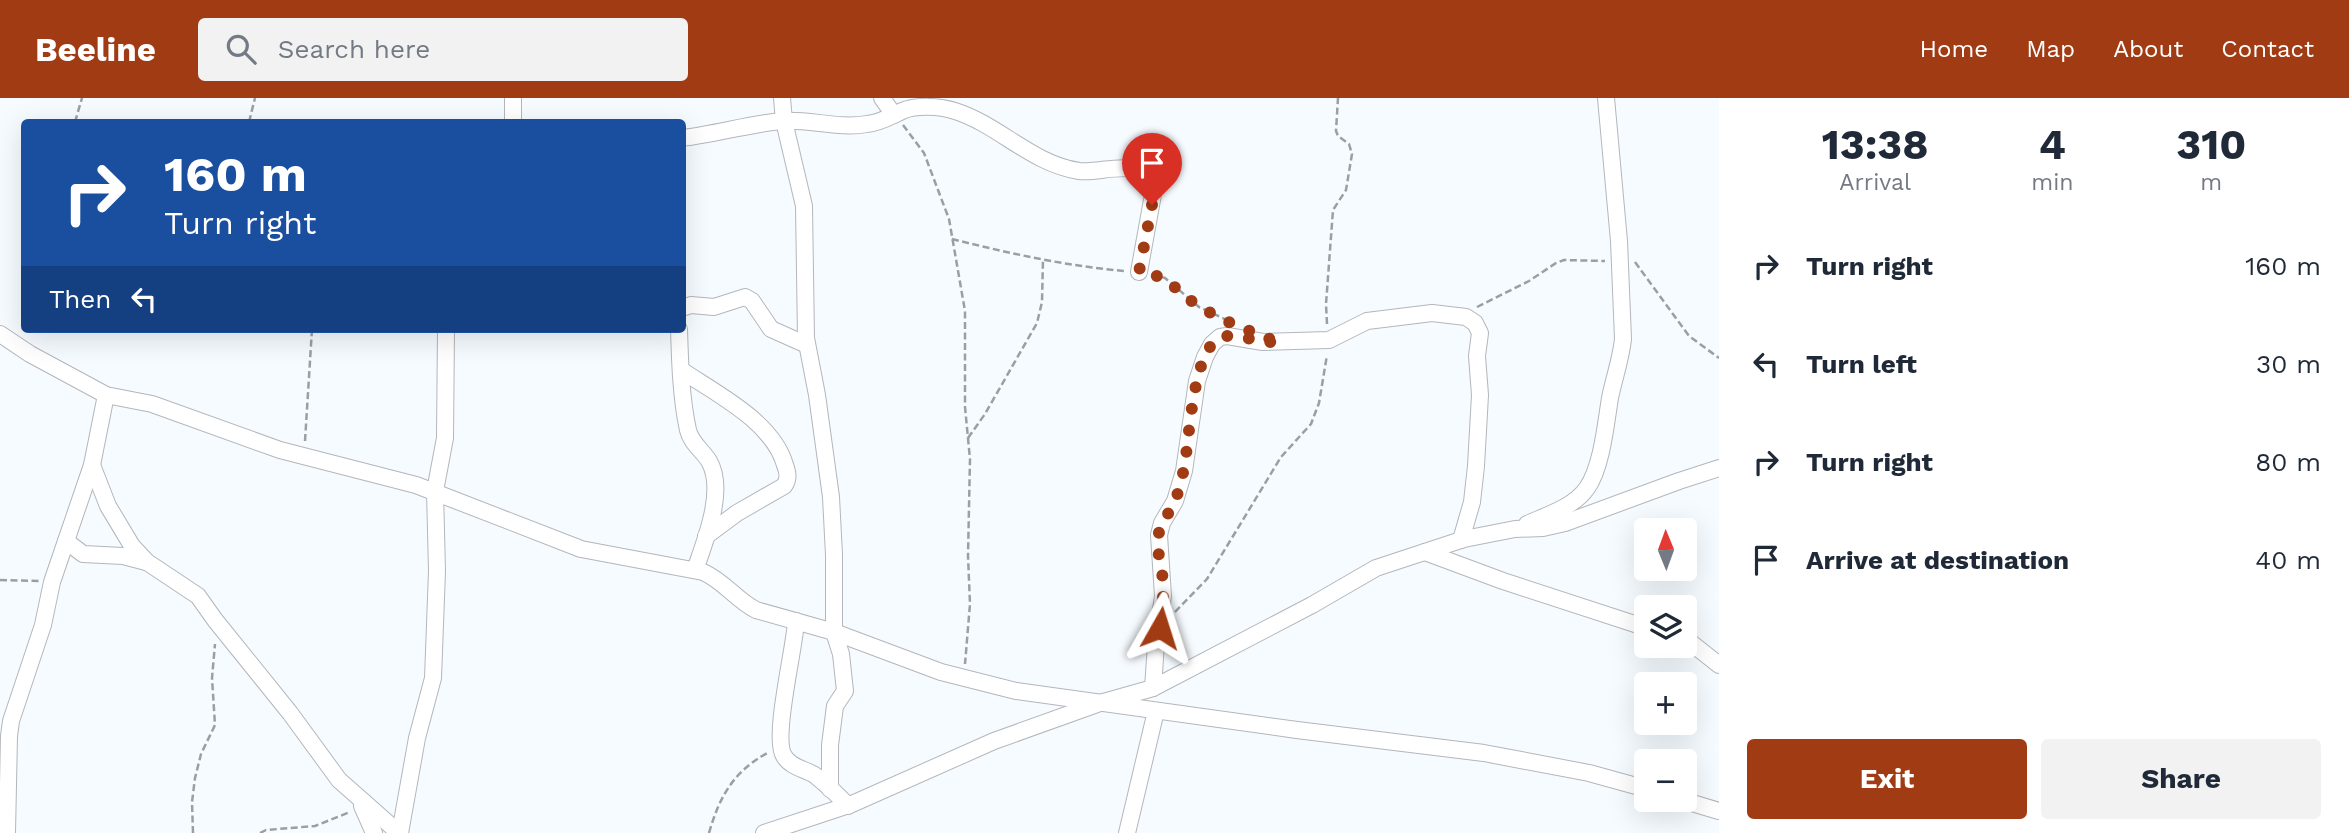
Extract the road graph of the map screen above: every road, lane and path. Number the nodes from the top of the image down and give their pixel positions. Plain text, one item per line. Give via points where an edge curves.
1 (82, 98) edge
2 (255, 98) edge
3 (513, 98) edge
4 (782, 98) edge
5 (882, 98) edge
6 (1338, 98) edge
7 (1606, 98) edge
8 (959, 105) edge
9 (894, 115) junction
10 (76, 119) edge
11 (251, 119) edge
12 (513, 119) edge
13 (784, 121) junction
14 (686, 137) edge
15 (952, 239) junction
16 (1043, 258) junction
17 (1627, 262) junction
18 (1139, 272) junction
19 (686, 306) edge
20 (1458, 316) junction
21 (1229, 321) dead end
22 (312, 333) edge
23 (446, 333) edge
24 (679, 333) edge
25 (0, 334) edge
26 (1329, 340) junction
27 (807, 345) junction
28 (1719, 358) edge
29 (681, 370) junction
30 (106, 395) junction
31 (968, 438) junction
32 (304, 455) junction
33 (92, 465) junction
34 (1719, 468) edge
35 (435, 491) junction
36 (1515, 529) junction
37 (706, 536) junction
38 (1461, 540) junction
39 (66, 541) junction
40 (1425, 552) junction
41 (146, 562) junction
42 (695, 570) junction
43 (0, 580) edge
44 (52, 582) junction
45 (796, 621) junction
46 (217, 623) junction
47 (1634, 624) edge
48 (1160, 628) junction
49 (834, 632) junction
50 (1697, 648) edge
51 (1719, 665) edge
52 (963, 678) junction
53 (1153, 688) junction
54 (1100, 703) junction
55 (1156, 711) junction
56 (780, 746) junction
57 (1634, 785) edge
58 (831, 789) junction
59 (361, 804) junction
60 (1697, 804) edge
61 (848, 806) junction
62 (1719, 811) edge
63 (7, 833) edge
64 (193, 833) edge
65 (260, 833) edge
66 (374, 833) edge
67 (399, 833) edge
68 (709, 833) edge
69 (764, 833) edge
70 (1128, 833) edge

1 - 10 path
2 - 11 path
3 - 12 street
4 - 13 street
5 - 9 street
6 - 26 path via 1336,131 1352,154 1346,190 1333,210 1326,304
7 - 17 street
8 - 9 street via 915,108
8 - 18 street via 1028,152 1062,166 1079,171 1128,168 1147,177 1154,189
9 - 13 street via 867,124 835,126
9 - 15 path via 924,153
13 - 14 street
13 - 27 street via 804,206
15 - 16 path
15 - 31 path via 965,311
16 - 18 path
16 - 31 path via 1037,323
17 - 20 path via 1564,260
17 - 28 path via 1689,336
17 - 36 street via 1621,353 1592,478 1563,508
18 - 21 path via 1166,278 1199,307
19 - 27 street via 714,307 745,297 771,329
20 - 26 street via 1399,315 1367,321
20 - 38 street via 1470,319 1480,333 1476,466
22 - 32 path
23 - 35 street via 445,438
24 - 29 street
25 - 30 street
26 - 48 path via 1311,424 1281,457 1207,579
26 - 48 street via 1263,342 1227,336 1220,337 1208,351 1197,381 1184,471 1158,535 1163,596
27 - 49 street via 833,513
29 - 37 street via 688,432 710,463 714,478 715,498
29 - 37 street via 769,433 788,474 784,486
30 - 32 street via 152,404
30 - 33 street
31 - 52 path via 970,630
32 - 35 street
33 - 39 street
33 - 41 street via 108,506
34 - 36 street via 1565,523
35 - 42 street via 581,549
35 - 67 street via 433,678
36 - 38 street
37 - 42 street
38 - 40 street
39 - 41 street via 86,555
39 - 44 street
40 - 47 street
40 - 53 street via 1376,568
41 - 46 street via 198,596
42 - 45 street via 712,576 744,604
43 - 44 path
44 - 63 street via 43,625 11,721
45 - 49 street
45 - 56 street
46 - 59 street
46 - 64 path via 212,678 215,724 195,778
48 - 53 street
49 - 52 street
49 - 58 street via 845,691 835,706
50 - 51 street
52 - 54 street
53 - 54 street
54 - 55 street
54 - 61 street via 994,741
55 - 57 street via 1483,753
55 - 70 street
56 - 58 street via 797,768
56 - 68 path via 744,767 721,798
58 - 61 street
59 - 65 path via 315,826
59 - 66 street
59 - 67 street
60 - 62 street
61 - 69 street

